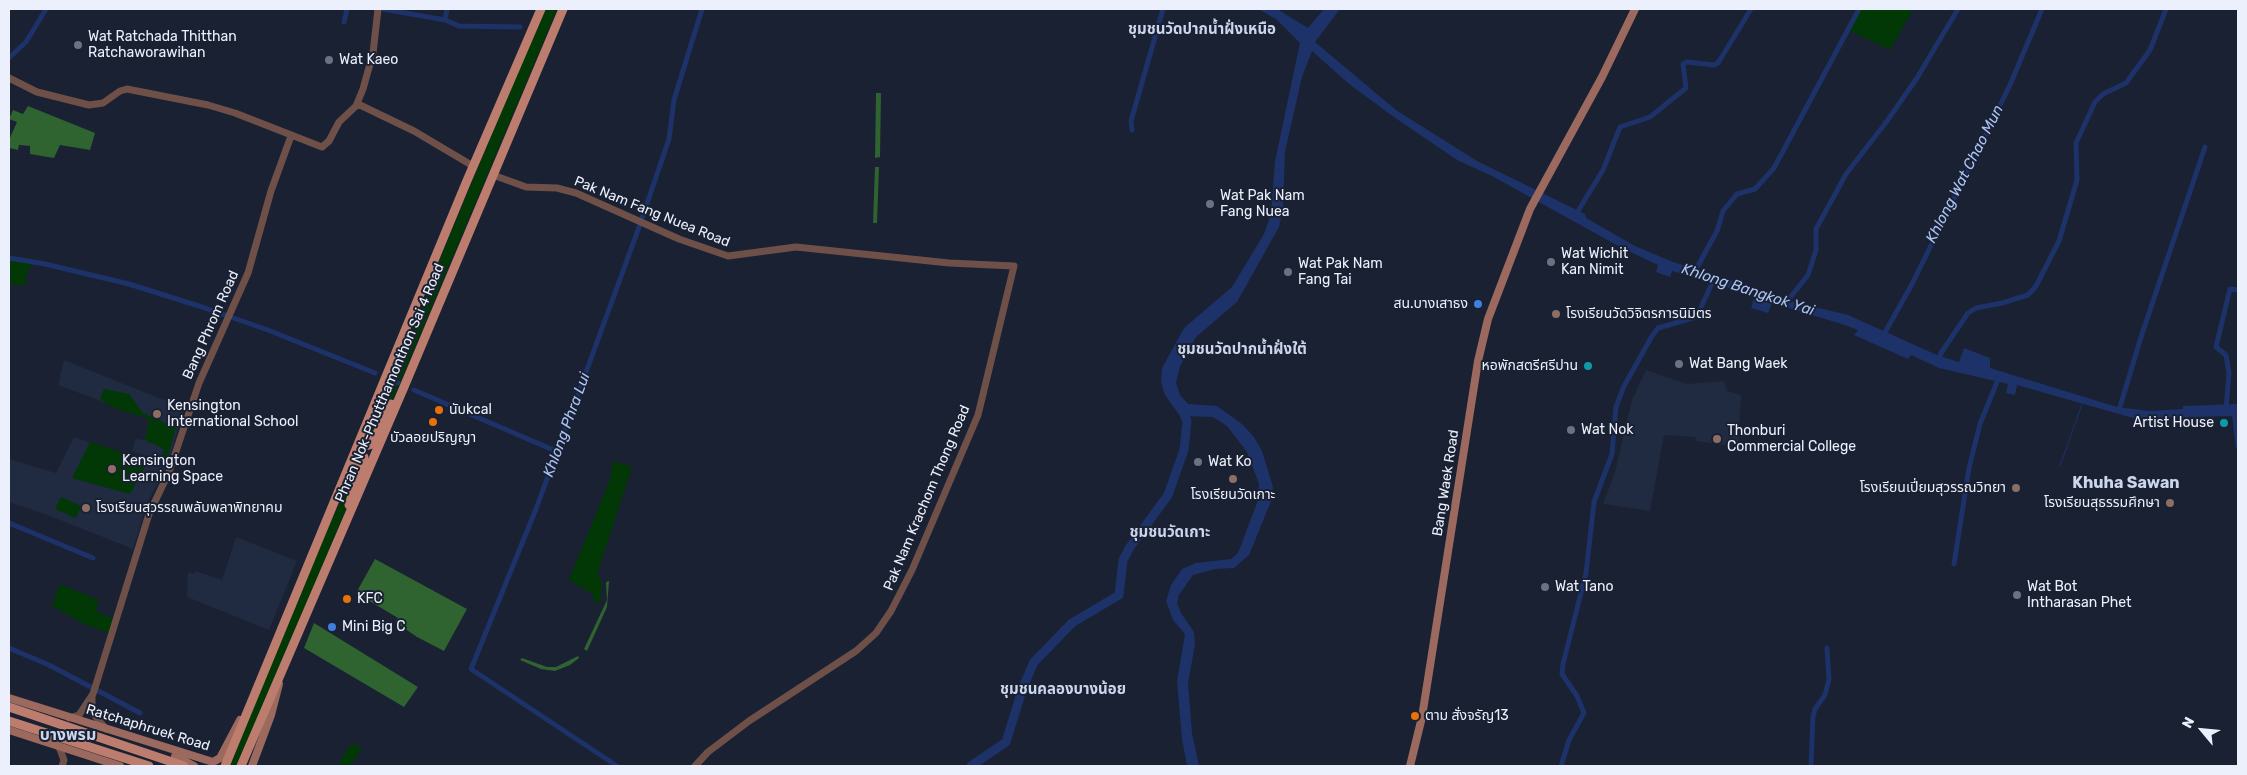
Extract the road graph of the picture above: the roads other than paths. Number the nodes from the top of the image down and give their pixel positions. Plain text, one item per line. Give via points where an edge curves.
1 (378, 9) edge
2 (535, 9) edge
3 (542, 9) edge
4 (563, 9) edge
5 (568, 9) edge
6 (1635, 9) edge
7 (556, 26) junction
8 (529, 32) junction
9 (9, 78) edge
10 (356, 106) junction
11 (291, 136) junction
12 (473, 166) junction
13 (493, 175) junction
14 (1014, 266) joint
15 (381, 387) junction
16 (403, 390) junction
17 (331, 507) junction
18 (350, 513) junction
19 (279, 682) junction
20 (94, 690) junction
21 (9, 698) edge
22 (248, 705) junction
23 (9, 707) edge
24 (69, 718) junction
25 (9, 721) edge
26 (9, 730) edge
27 (107, 730) junction
28 (59, 747) junction
29 (168, 749) junction
30 (74, 751) junction
31 (63, 766) edge
32 (120, 766) edge
33 (149, 766) edge
34 (184, 766) edge
35 (194, 766) edge
36 (225, 766) edge
37 (241, 766) edge
38 (252, 766) edge
39 (696, 766) edge
40 (1410, 766) edge

1 - 10 street via 369,72
2 - 8 main road
3 - 8 main road, Phran Nok-Phutthamonthon Sai 4 Road
4 - 7 main road, Phran Nok-Phutthamonthon Sai 4 Road
5 - 7 main road
6 - 40 main road, Bang Waek Road via 1602,77 1542,183 1488,319 1478,361 1422,717
7 - 13 main road, Phran Nok-Phutthamonthon Sai 4 Road
8 - 12 main road, Phran Nok-Phutthamonthon Sai 4 Road
9 - 11 street via 37,92 89,105 103,103 123,90 135,90 224,110
10 - 11 street via 339,122 326,145 317,146
10 - 12 street via 414,131
11 - 20 street, Bang Phrom Road via 271,191 254,258 195,393 169,472 153,503
12 - 15 main road, Phran Nok-Phutthamonthon Sai 4 Road
13 - 14 street, Pak Nam Fang Nuea Road via 526,187 557,188 576,193 704,249 728,256 796,247 949,263
13 - 16 main road, Phran Nok-Phutthamonthon Sai 4 Road
14 - 39 street, Pak Nam Krachom Thong Road via 978,415 912,570 891,611 876,633 856,651 744,724 708,752
15 - 16 main road via 379,403 364,442 366,446 372,444 393,400
15 - 17 main road, Phran Nok-Phutthamonthon Sai 4 Road
16 - 18 main road, Phran Nok-Phutthamonthon Sai 4 Road
17 - 18 main road via 362,456 365,459 349,502
17 - 22 main road, Phran Nok-Phutthamonthon Sai 4 Road
18 - 19 main road, Phran Nok-Phutthamonthon Sai 4 Road
19 - 37 main road, Phran Nok-Phutthamonthon Sai 4 Road
19 - 38 main road via 272,715
20 - 24 street, Bang Phrom Road via 79,715
20 - 27 street, Bang Phrom Road via 92,712
21 - 24 main road, Ratchaphruek Road
22 - 29 main road, Ratchaphruek Road via 218,760 209,762
22 - 36 main road, Phran Nok-Phutthamonthon Sai 4 Road
23 - 34 main road, Ratchaphruek Road
24 - 27 main road, Ratchaphruek Road
25 - 33 main road
26 - 28 main road
27 - 29 main road, Ratchaphruek Road
28 - 30 main road
28 - 31 street
29 - 35 main road
30 - 31 street
30 - 32 main road

